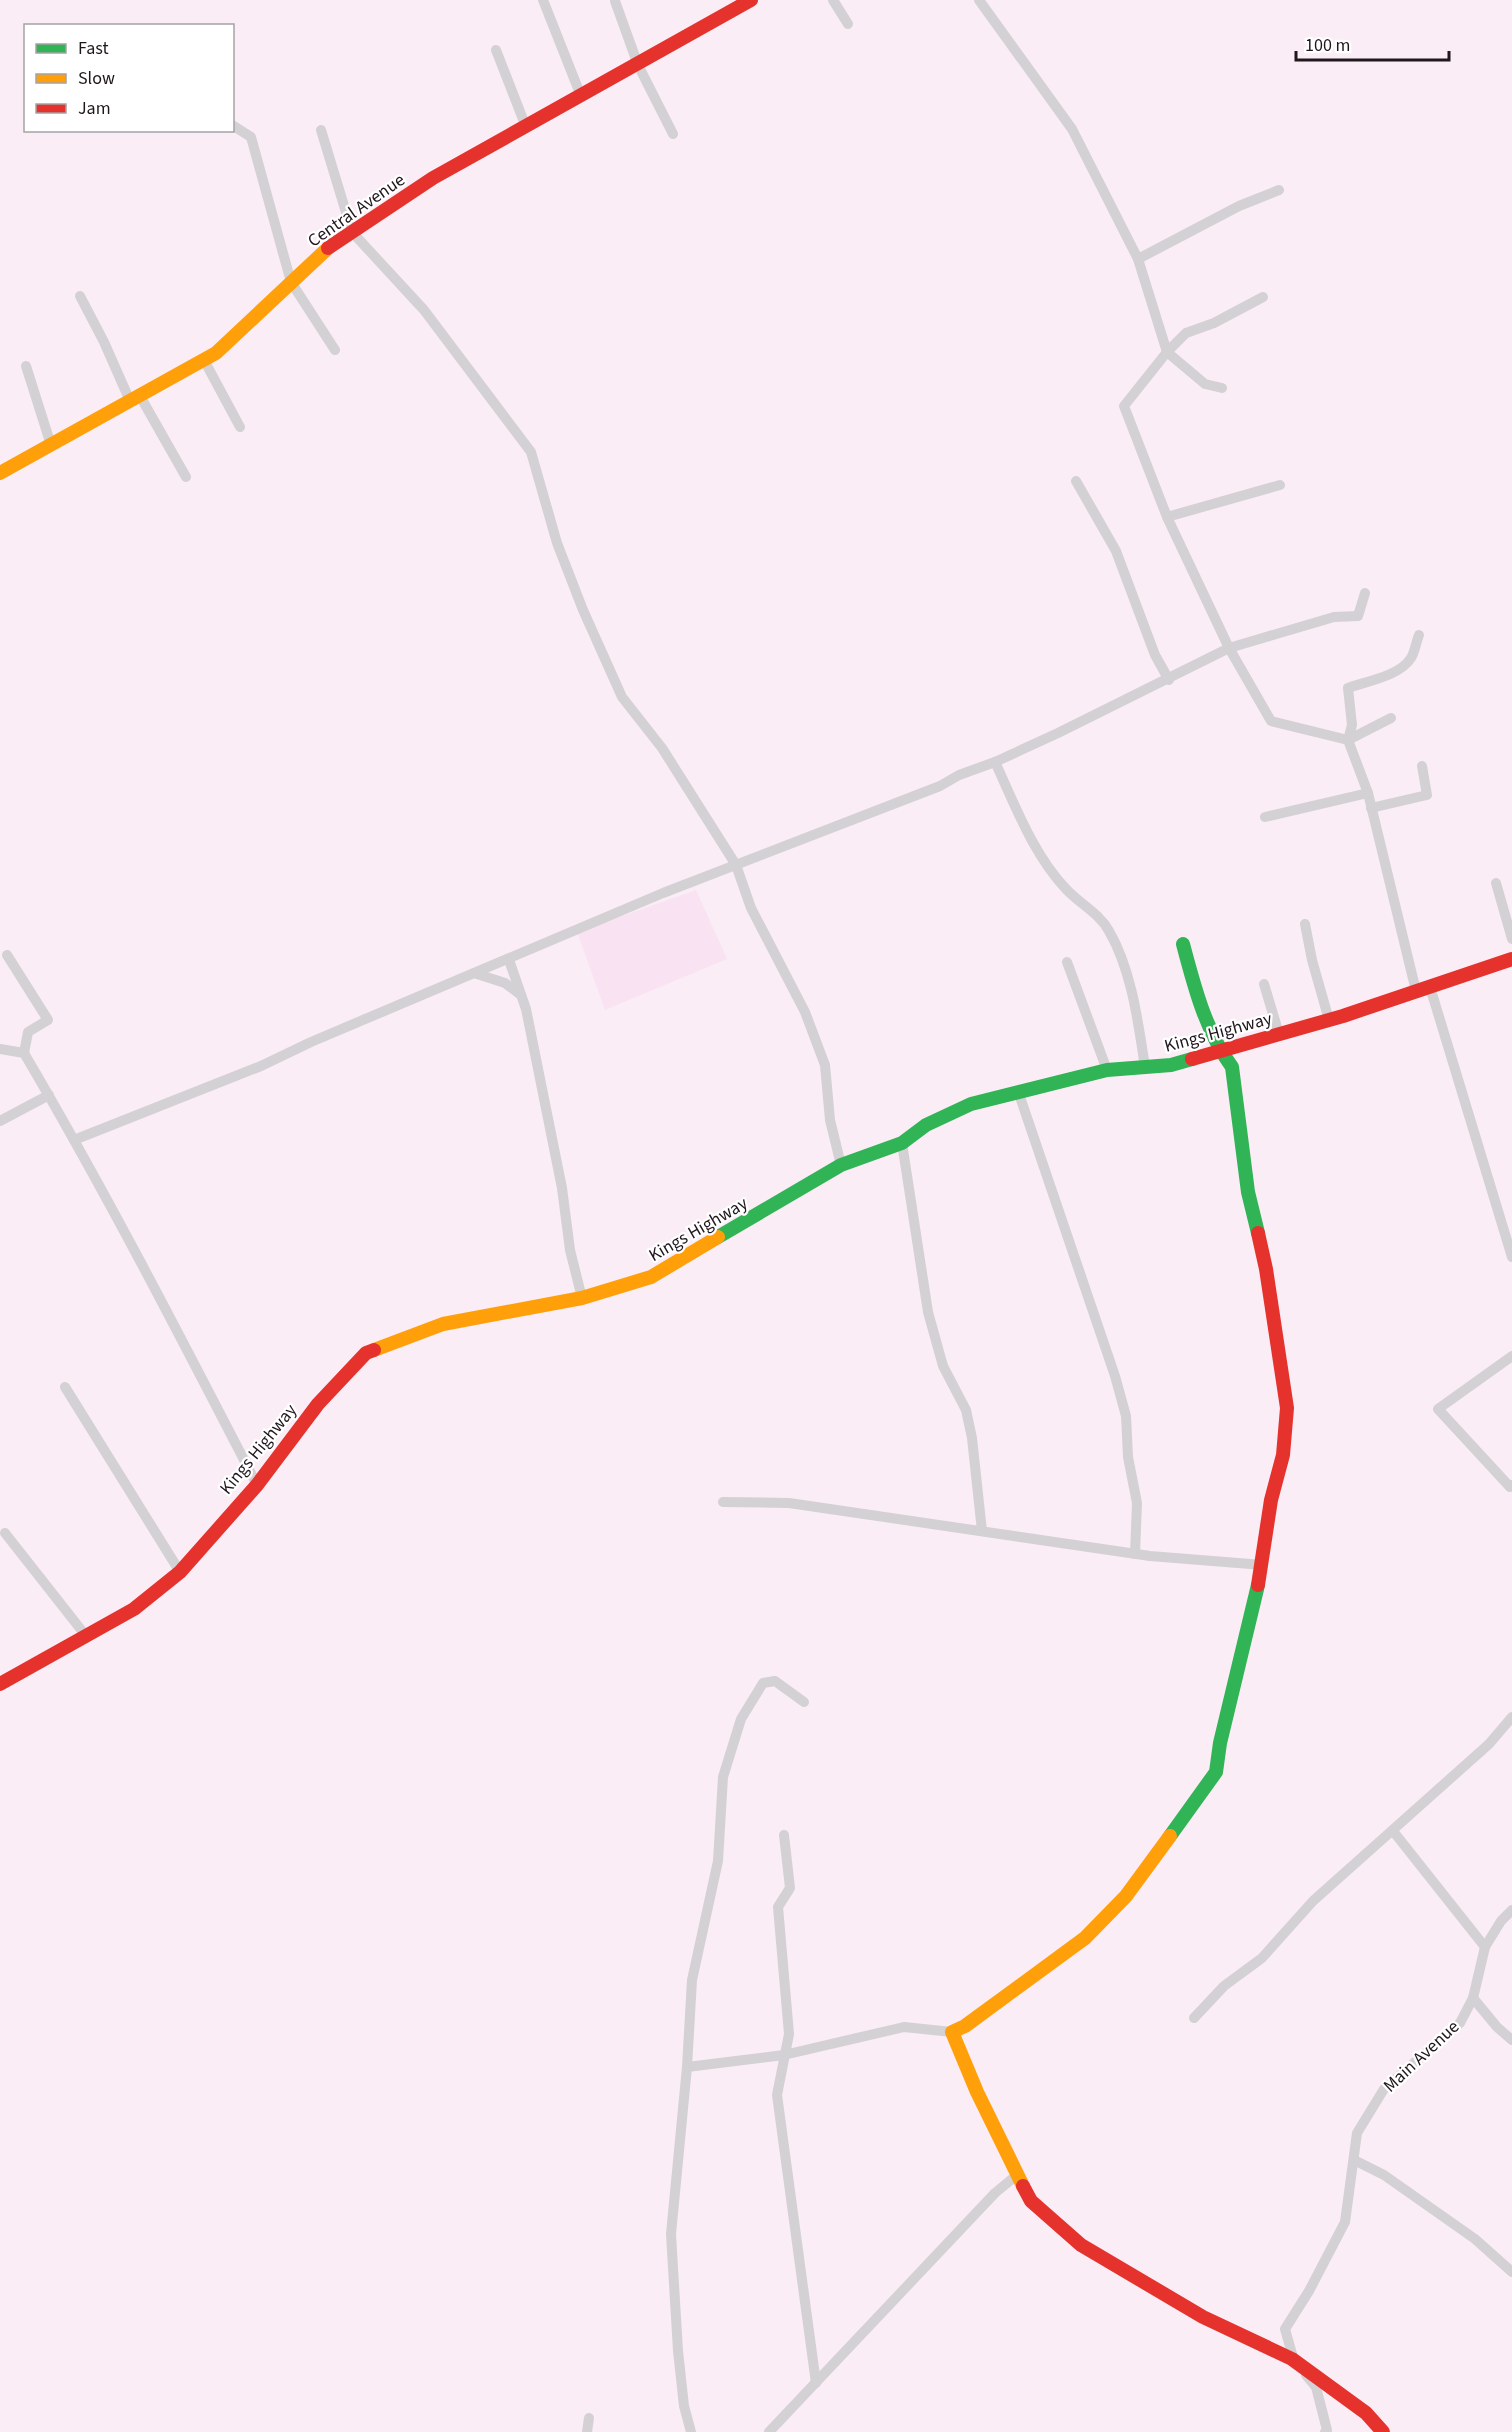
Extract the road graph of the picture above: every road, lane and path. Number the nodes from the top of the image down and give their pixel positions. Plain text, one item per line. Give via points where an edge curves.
1 (543, 0) edge
2 (833, 0) edge
3 (979, 0) edge
4 (615, 1) edge
5 (744, 2) edge
6 (848, 24) dead end
7 (496, 50) dead end
8 (638, 65) junction
9 (581, 96) junction
10 (234, 126) edge
11 (526, 126) junction
12 (321, 130) dead end
13 (673, 134) dead end
14 (1279, 190) dead end
15 (352, 232) junction
16 (1138, 259) junction
17 (291, 282) junction
18 (80, 296) dead end
19 (1263, 297) dead end
20 (335, 350) dead end
21 (1167, 351) junction
22 (204, 360) junction
23 (26, 366) dead end
24 (1221, 388) dead end
25 (135, 398) junction
26 (240, 427) dead end
27 (51, 445) junction
28 (0, 473) edge
29 (186, 477) dead end
30 (1076, 481) dead end
31 (1280, 485) dead end
32 (1167, 517) junction
33 (1365, 593) dead end
34 (1419, 635) dead end
35 (1229, 648) junction
36 (1168, 680) junction
37 (1391, 718) dead end
38 (1348, 740) junction
39 (995, 762) junction
40 (1422, 766) dead end
41 (1368, 793) junction
42 (1371, 807) junction
43 (1265, 817) dead end
44 (736, 865) junction
45 (1496, 883) dead end
46 (1305, 924) dead end
47 (1512, 939) edge
48 (1183, 944) dead end
49 (6, 955) dead end
50 (1512, 958) edge
51 (509, 960) junction
52 (1067, 962) dead end
53 (474, 973) junction
54 (1264, 984) dead end
55 (1430, 987) junction
56 (1416, 991) junction
57 (521, 995) junction
58 (1329, 1020) junction
59 (1279, 1034) junction
60 (0, 1049) edge
61 (1220, 1051) junction
62 (24, 1053) junction
63 (1145, 1067) junction
64 (1107, 1070) junction
65 (1018, 1091) junction
66 (49, 1095) junction
67 (0, 1122) edge
68 (74, 1140) junction
69 (902, 1143) junction
70 (841, 1165) junction
71 (1512, 1257) edge
72 (582, 1298) junction
73 (1512, 1356) edge
74 (65, 1387) dead end
75 (256, 1485) junction
76 (1512, 1485) edge
77 (723, 1502) dead end
78 (982, 1531) junction
79 (5, 1533) dead end
80 (1135, 1554) junction
81 (1263, 1565) junction
82 (180, 1572) junction
83 (86, 1636) junction
84 (0, 1684) edge
85 (804, 1701) dead end
86 (1512, 1717) edge
87 (1393, 1831) junction
88 (784, 1836) dead end
89 (1512, 1910) edge
90 (1485, 1947) junction
91 (1473, 1998) junction
92 (1194, 2018) dead end
93 (952, 2032) junction
94 (1512, 2040) edge
95 (784, 2055) junction
96 (687, 2067) junction
97 (1353, 2160) junction
98 (1018, 2174) junction
99 (1512, 2272) edge
100 (1292, 2359) junction
101 (816, 2383) junction
102 (589, 2418) dead end
103 (587, 2432) edge
104 (692, 2432) edge
105 (769, 2432) edge
106 (1325, 2432) edge
107 (1383, 2432) edge

1 - 9 street
2 - 6 street
3 - 16 street via 1072,129
4 - 8 street
5 - 8 street, Central Avenue
7 - 11 street
8 - 9 street, Central Avenue
8 - 13 street
9 - 11 street, Central Avenue
10 - 17 street via 251,137
11 - 15 street, Central Avenue via 433,178
12 - 15 street
14 - 16 street via 1239,206
15 - 17 street, Central Avenue via 324,251
15 - 44 street via 424,310 531,452 557,543 622,697 662,748
16 - 21 street
17 - 20 street
17 - 22 street, Central Avenue
18 - 25 street
19 - 21 street via 1186,333
21 - 24 street via 1205,384
21 - 32 street via 1124,406
22 - 25 street, Central Avenue
22 - 26 street
23 - 27 street
25 - 27 street, Central Avenue
25 - 29 street
27 - 28 street, Central Avenue
30 - 36 street via 1116,551 1155,656
31 - 32 street
32 - 35 street
33 - 35 street via 1358,616 1334,617
34 - 38 street via 1411,659 1387,677 1348,688 1352,725
35 - 36 street
35 - 38 street via 1271,721
36 - 39 street
37 - 38 street
38 - 41 street
39 - 44 street via 825,833
39 - 63 street via 1036,847 1066,889 1109,930 1136,1008
40 - 42 street via 1427,795
41 - 42 street
41 - 43 street
42 - 56 street
44 - 51 street
44 - 70 street via 751,908 805,1012 825,1065 830,1120
45 - 47 street
46 - 58 street
48 - 61 street via 1194,985
49 - 62 street via 48,1020 28,1032
50 - 55 street, Kings Highway
51 - 53 street
51 - 57 street
52 - 64 street
53 - 57 street via 505,983
53 - 68 street via 261,1066
54 - 59 street
55 - 56 street, Kings Highway
55 - 71 street
56 - 58 street, Kings Highway
57 - 72 street
58 - 59 street, Kings Highway
59 - 61 street, Kings Highway
60 - 62 street
61 - 63 street, Kings Highway via 1171,1065
61 - 81 street via 1232,1067 1248,1192 1266,1269 1287,1408 1283,1455 1271,1500
62 - 66 street
63 - 64 street, Kings Highway
64 - 65 street, Kings Highway
65 - 69 street, Kings Highway via 971,1104 926,1125
65 - 80 street via 1126,1416 1128,1456 1137,1503
66 - 67 street
66 - 68 street
68 - 75 street
69 - 70 street, Kings Highway
69 - 78 street via 928,1312 943,1366 966,1410 972,1438
70 - 72 street, Kings Highway via 651,1277
72 - 75 street, Kings Highway via 443,1324 366,1353 318,1404
73 - 76 street via 1438,1409
74 - 82 street
75 - 82 street, Kings Highway
77 - 78 street via 789,1503
78 - 80 street
79 - 83 street
80 - 81 street
81 - 93 street via 1216,1772 1126,1896 1085,1938
82 - 83 street, Kings Highway via 134,1609
83 - 84 street, Kings Highway
85 - 96 street via 775,1681 764,1683 741,1719 723,1777 718,1861 692,1980
86 - 87 street via 1489,1744
87 - 90 street
87 - 92 street via 1313,1901 1262,1958 1224,1986
88 - 95 street via 790,1888 778,1907 789,2034
89 - 90 street, Main Avenue
90 - 91 street, Main Avenue
91 - 94 street
91 - 97 street, Main Avenue via 1460,2023 1383,2089 1357,2133
93 - 95 street via 904,2027
93 - 98 street
95 - 96 street
95 - 101 street via 777,2095
96 - 104 street via 671,2234 678,2351 684,2406
97 - 99 street via 1384,2175 1475,2239
97 - 100 street, Main Avenue via 1345,2222 1286,2329
98 - 100 street via 1031,2201 1081,2245 1203,2317
98 - 101 street via 995,2193
100 - 106 street, Main Avenue via 1316,2387
100 - 107 street via 1366,2413
101 - 105 street
102 - 103 street

